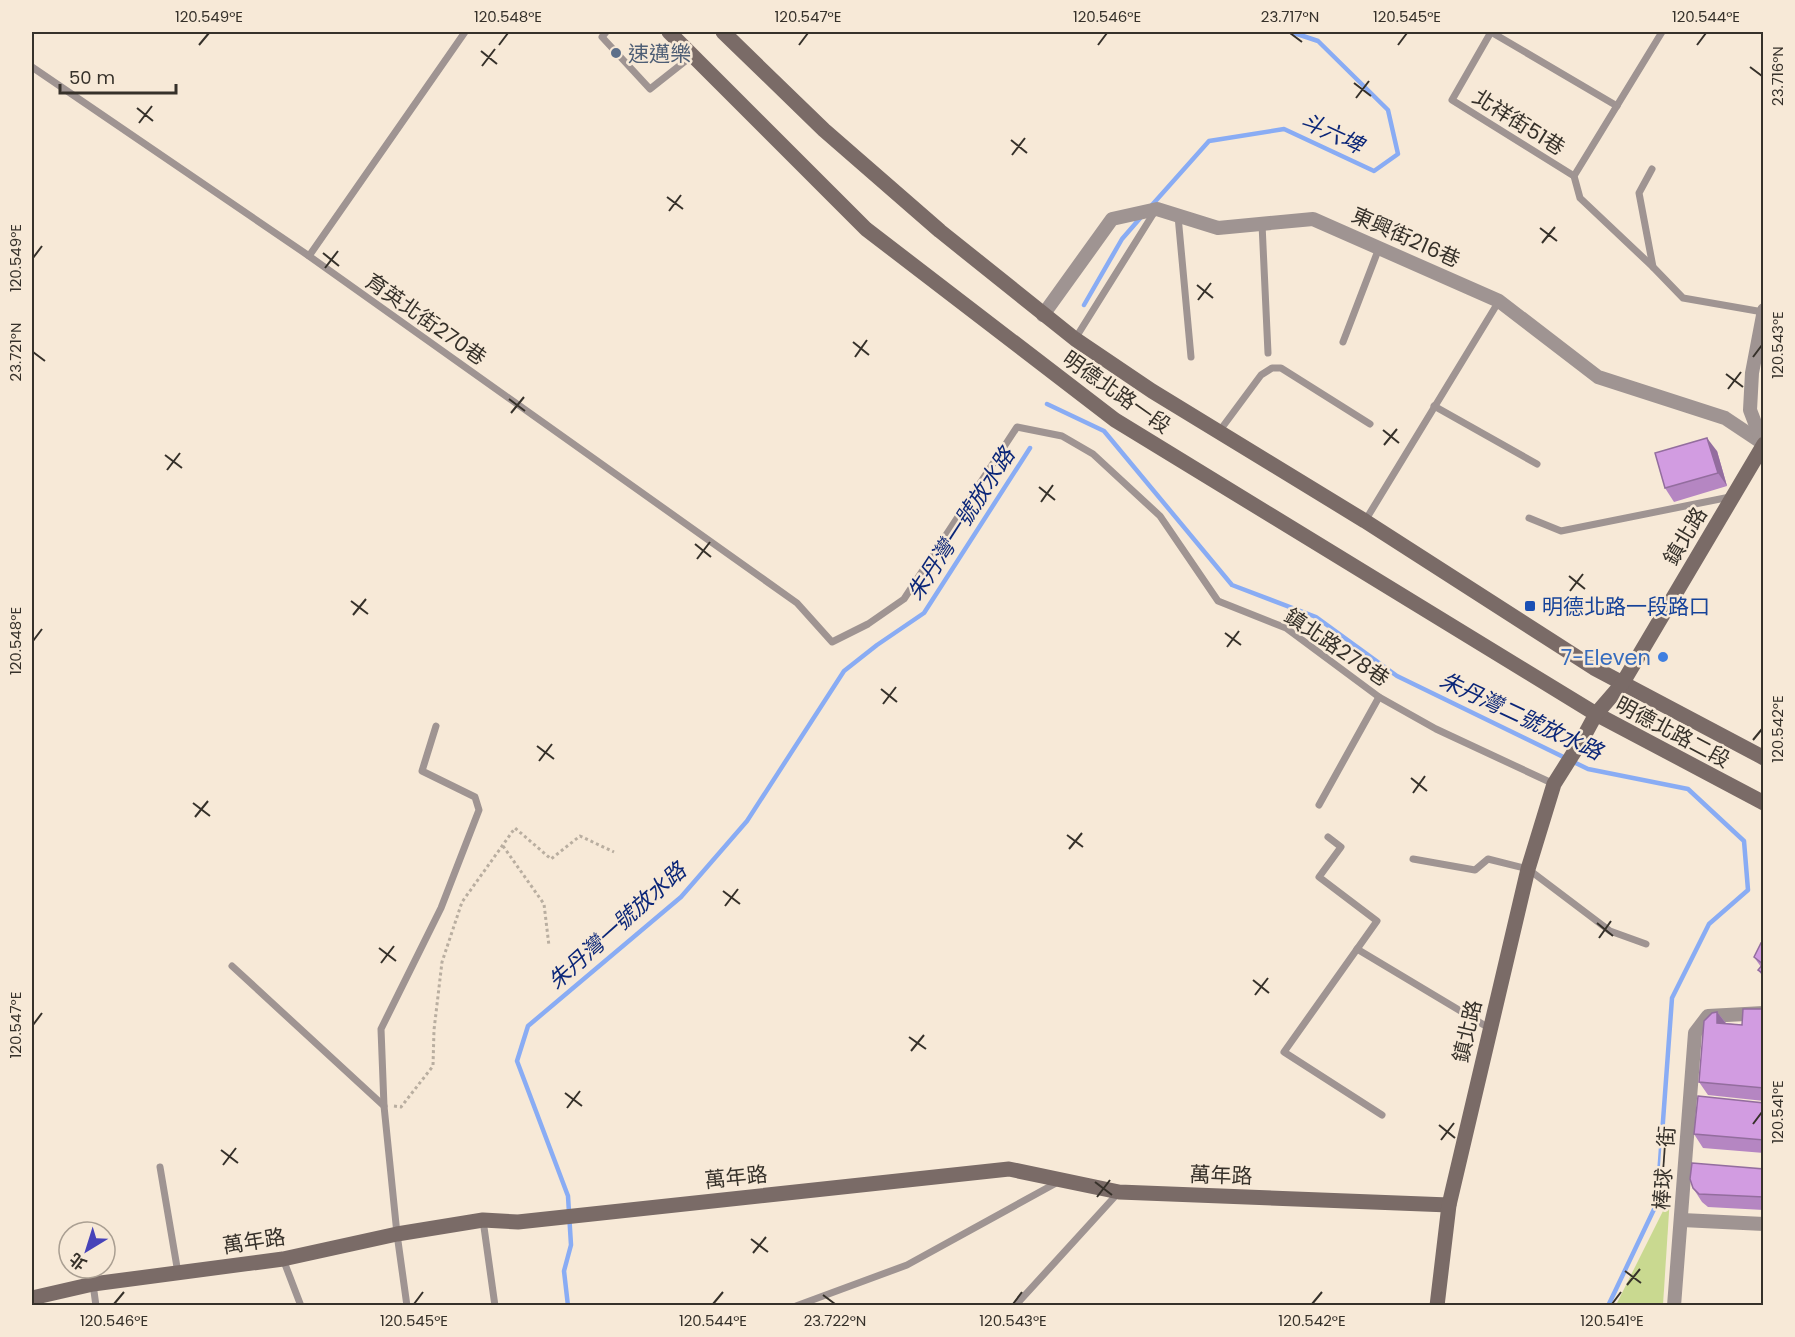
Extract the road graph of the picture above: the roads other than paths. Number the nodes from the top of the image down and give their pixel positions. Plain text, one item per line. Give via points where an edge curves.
1 (465, 32) edge
2 (606, 32) edge
3 (669, 32) edge
4 (723, 32) edge
5 (1491, 32) edge
6 (1662, 32) edge
7 (694, 55) junction
8 (32, 68) edge
9 (1617, 106) junction
10 (1652, 169) dead end
11 (1574, 176) junction
12 (1157, 208) junction
13 (1178, 216) junction
14 (1262, 224) junction
15 (1379, 248) junction
16 (309, 256) junction
17 (1653, 267) junction
18 (1499, 301) junction
19 (1763, 311) edge
20 (1043, 315) junction
21 (1075, 339) junction
22 (1343, 342) dead end
23 (1268, 353) dead end
24 (1191, 357) dead end
25 (1434, 406) junction
26 (1370, 424) dead end
27 (1017, 427) joint
28 (1218, 433) junction
29 (1764, 444) edge
30 (1537, 464) dead end
31 (1733, 496) junction
32 (1529, 518) dead end
33 (1365, 521) junction
34 (1622, 684) junction
35 (1379, 697) junction
36 (1596, 714) junction
37 (436, 726) dead end
38 (1764, 758) edge
39 (1558, 778) junction
40 (1764, 803) edge
41 (1319, 805) dead end
42 (1328, 837) dead end
43 (1413, 859) dead end
44 (1528, 869) junction
45 (1646, 944) dead end
46 (1357, 949) junction
47 (232, 966) dead end
48 (1764, 1013) edge
49 (1490, 1028) junction
50 (384, 1106) junction
51 (1382, 1116) dead end
52 (160, 1167) dead end
53 (1063, 1180) junction
54 (1119, 1192) junction
55 (1449, 1205) junction
56 (483, 1220) junction
57 (1682, 1220) junction
58 (1764, 1224) edge
59 (397, 1234) junction
60 (283, 1258) junction
61 (178, 1273) junction
62 (93, 1284) junction
63 (32, 1298) edge
64 (96, 1305) edge
65 (301, 1305) edge
66 (407, 1305) edge
67 (495, 1305) edge
68 (796, 1305) edge
69 (1015, 1305) edge
70 (1437, 1305) edge
71 (1674, 1305) edge

1 - 16 lane
2 - 7 lane via 602,37 650,90
3 - 7 street, 明德北路一段
4 - 20 street, 明德北路一段 via 824,130
5 - 9 lane, 北祥街51巷
5 - 11 lane, 北祥街51巷 via 1452,100
6 - 9 lane
7 - 36 street, 明德北路一段 via 866,229 1115,420
8 - 16 lane, 育英北街270巷
9 - 11 lane
10 - 17 lane via 1639,193
11 - 17 lane via 1580,198
12 - 13 street, 東興街216巷
12 - 20 street via 1112,219
12 - 21 lane
13 - 14 street, 東興街216巷 via 1218,228
13 - 24 lane
14 - 15 street, 東興街216巷 via 1313,219
14 - 23 lane
15 - 18 street, 東興街216巷
15 - 22 lane
16 - 27 lane, 育英北街270巷 via 797,603 832,642 868,624 904,599
17 - 19 lane via 1683,298
18 - 25 lane
18 - 29 street, 東興街216巷 via 1598,377 1725,418
19 - 29 street via 1750,410
20 - 21 street, 明德北路一段
21 - 28 street, 明德北路一段
25 - 30 lane
25 - 33 lane
26 - 28 lane via 1281,368 1272,368 1261,375
27 - 35 lane, 鎮北路278巷 via 1062,436 1093,454 1160,516 1218,601 1286,628
28 - 33 street, 明德北路一段
29 - 31 street, 鎮北路
31 - 32 lane via 1561,531
31 - 34 street, 鎮北路
33 - 34 street, 明德北路一段
34 - 36 street, 鎮北路
34 - 38 street, 明德北路二段
35 - 39 lane, 鎮北路278巷 via 1437,729
35 - 41 lane
36 - 39 street, 鎮北路
36 - 40 street, 明德北路二段
37 - 50 lane via 422,771 475,797 479,810 441,908 381,1029
39 - 44 street, 鎮北路
42 - 46 lane via 1341,847 1319,877 1377,921
43 - 44 lane via 1475,870 1488,859
44 - 45 lane via 1611,931
44 - 49 street, 鎮北路
46 - 49 lane
46 - 51 lane via 1284,1052
47 - 50 lane
48 - 57 street, 棒球一街 via 1708,1016 1695,1033 1695,1101
49 - 55 street, 鎮北路
50 - 59 lane
52 - 61 lane
53 - 54 street, 萬年路
53 - 56 street, 萬年路 via 1009,1169 518,1222
53 - 68 lane via 907,1265
54 - 55 street, 萬年路
54 - 69 lane
55 - 70 street, 鎮北路
56 - 59 street, 萬年路
56 - 67 lane
57 - 58 street
57 - 71 street, 棒球一街
59 - 60 street, 萬年路
59 - 66 lane
60 - 61 street, 萬年路
60 - 65 lane
61 - 62 street, 萬年路
62 - 63 street, 萬年路
62 - 64 lane

